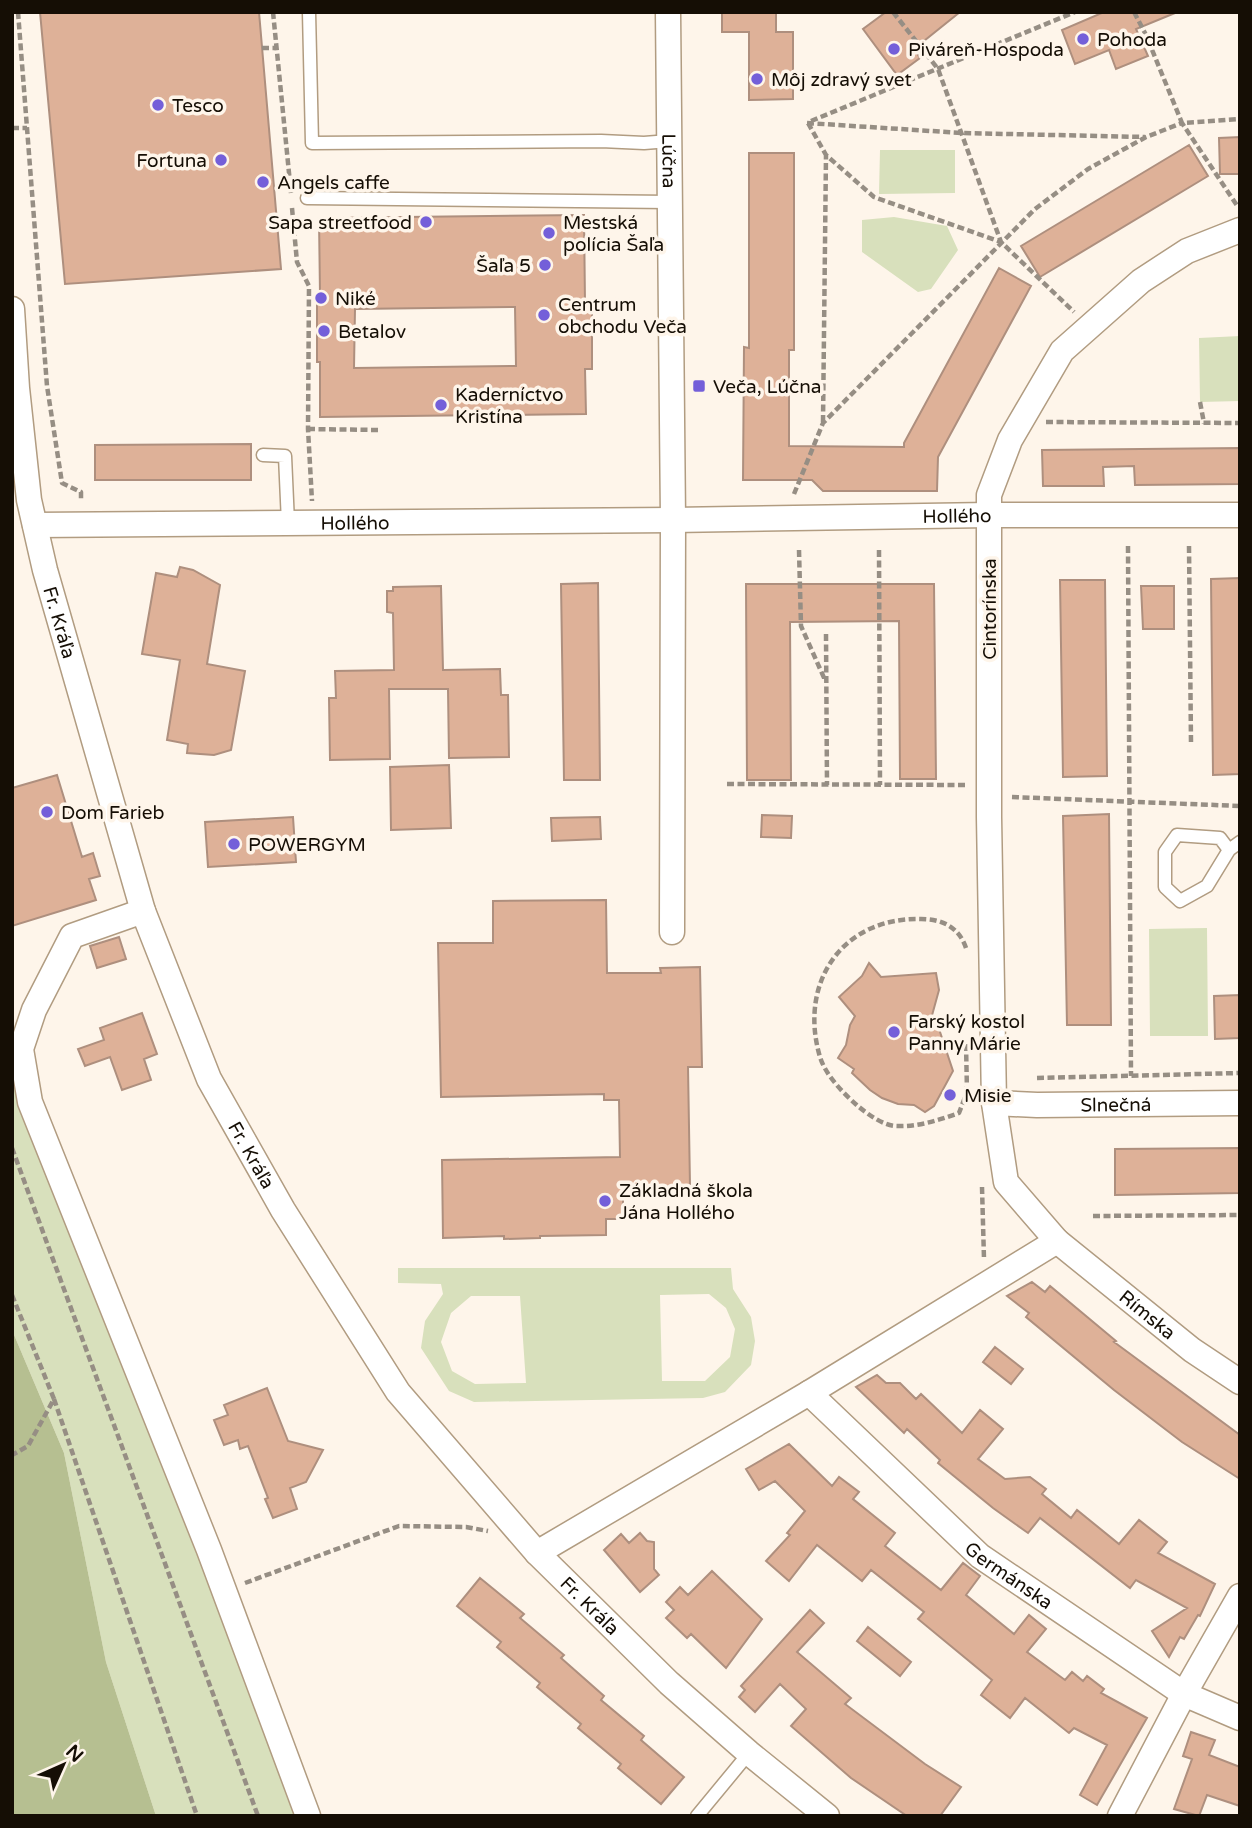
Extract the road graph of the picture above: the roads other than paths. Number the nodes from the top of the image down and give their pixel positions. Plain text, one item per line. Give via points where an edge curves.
1 (309, 12) edge
2 (668, 12) edge
3 (669, 141) junction
4 (307, 198) dead end
5 (670, 202) junction
6 (1239, 219) edge
7 (12, 309) edge
8 (262, 455) dead end
9 (989, 515) junction
10 (1240, 515) edge
11 (673, 520) junction
12 (288, 523) junction
13 (35, 525) junction
14 (1234, 846) edge
15 (143, 911) junction
16 (671, 932) dead end
17 (994, 1103) junction
18 (1240, 1104) edge
19 (1057, 1241) junction
20 (1240, 1382) edge
21 (809, 1394) junction
22 (529, 1544) junction
23 (1240, 1596) edge
24 (1184, 1694) junction
25 (1240, 1718) edge
26 (749, 1754) junction
27 (308, 1816) edge
28 (698, 1816) edge
29 (827, 1816) edge
30 (1120, 1816) edge

1 - 3 lane via 312,143
2 - 3 street, Lúčna
3 - 5 street, Lúčna
4 - 5 lane
5 - 11 street, Lúčna
6 - 9 street, Cintorínska via 1141,281 1062,351 1010,440 989,495
7 - 13 street, Fr. Kráľa
8 - 12 lane via 285,456
9 - 10 street, Hollého
9 - 11 street, Hollého
9 - 17 street, Cintorínska
11 - 12 street, Hollého
11 - 16 street
12 - 13 street, Hollého
13 - 15 street, Fr. Kráľa
14 - 14 lane via 1208,886 1180,901 1165,887 1165,852 1178,835 1220,838
15 - 22 street, Fr. Kráľa via 209,1079 283,1210 398,1392
15 - 27 street via 72,936 34,1010 21,1049 30,1102
17 - 18 street, Slnečná
17 - 19 street, Cintorínska via 1006,1182
19 - 20 street, Rímska via 1192,1350
19 - 21 street
21 - 22 street
21 - 24 street, Germánska via 981,1556
22 - 26 street, Fr. Kráľa via 669,1683
23 - 24 street
24 - 25 street, Germánska
24 - 30 street
26 - 28 lane
26 - 29 street, Fr. Kráľa

